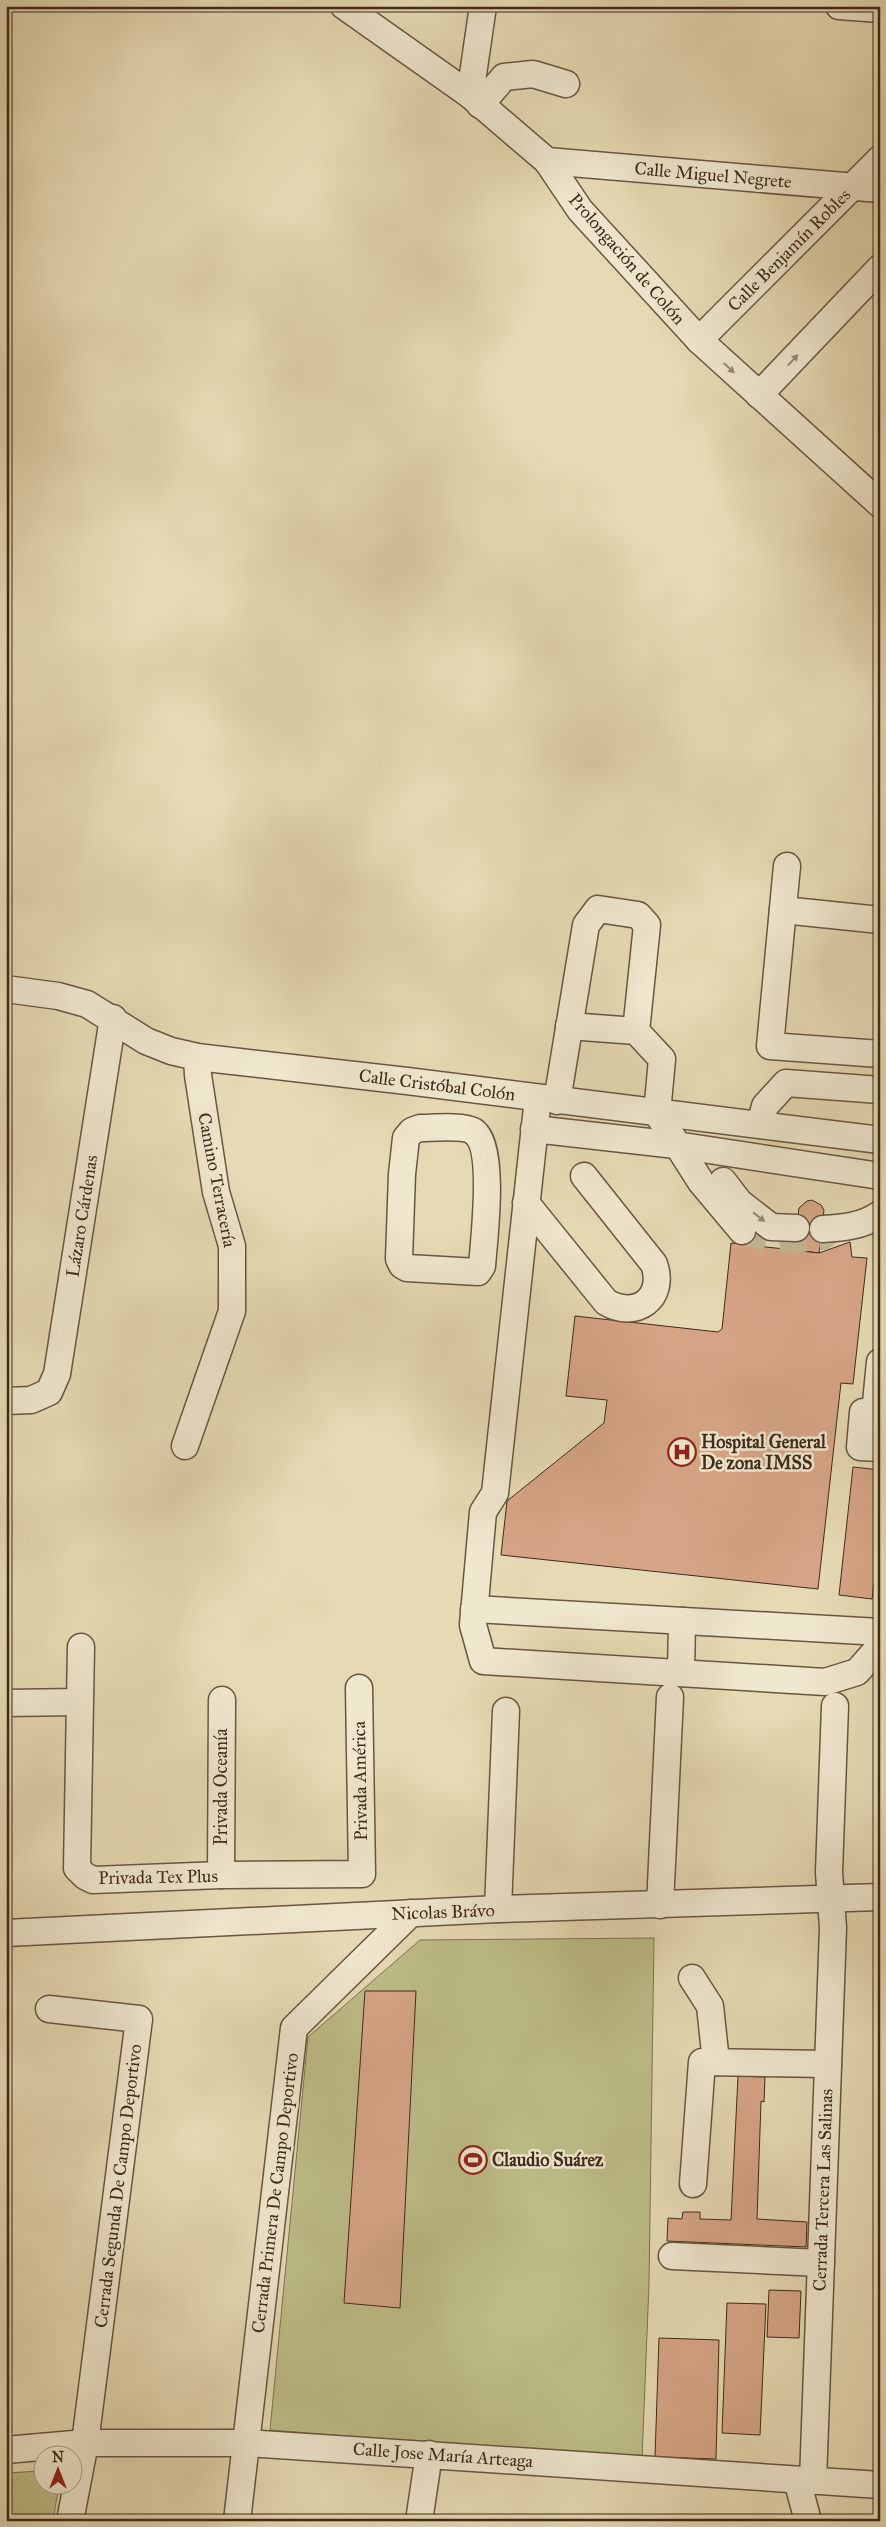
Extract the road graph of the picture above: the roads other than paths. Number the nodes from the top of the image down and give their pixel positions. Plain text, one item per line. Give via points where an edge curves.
1 (483, 6) edge
2 (839, 6) edge
3 (880, 9) edge
4 (357, 10) edge
5 (566, 84) dead end
6 (475, 100) junction
7 (880, 159) edge
8 (547, 160) junction
9 (852, 186) junction
10 (880, 189) edge
11 (880, 268) edge
12 (699, 340) junction
13 (759, 395) junction
14 (880, 504) edge
15 (788, 866) dead end
16 (782, 910) junction
17 (880, 920) edge
18 (6, 989) edge
19 (113, 1018) junction
20 (569, 1026) junction
21 (636, 1031) junction
22 (880, 1054) edge
23 (198, 1057) junction
24 (466, 1088) junction
25 (880, 1090) edge
26 (548, 1099) junction
27 (668, 1115) junction
28 (760, 1125) junction
29 (459, 1129) junction
30 (534, 1129) junction
31 (880, 1140) edge
32 (697, 1161) junction
33 (584, 1176) dead end
34 (880, 1176) edge
35 (880, 1191) edge
36 (526, 1203) junction
37 (880, 1214) edge
38 (796, 1228) dead end
39 (742, 1231) tunnel mouth
40 (880, 1362) edge
41 (19, 1400) edge
42 (877, 1413) edge
43 (185, 1446) dead end
44 (880, 1448) edge
45 (474, 1609) junction
46 (682, 1621) junction
47 (880, 1632) edge
48 (880, 1646) edge
49 (81, 1647) dead end
50 (681, 1673) junction
51 (359, 1688) dead end
52 (670, 1697) dead end
53 (222, 1700) dead end
54 (79, 1702) junction
55 (6, 1703) edge
56 (835, 1706) dead end
57 (506, 1711) dead end
58 (362, 1874) joint
59 (221, 1875) junction
60 (880, 1897) edge
61 (831, 1899) junction
62 (660, 1905) junction
63 (498, 1909) junction
64 (411, 1913) junction
65 (6, 1933) edge
66 (692, 1978) dead end
67 (48, 2009) dead end
68 (716, 2062) junction
69 (828, 2064) junction
70 (693, 2184) dead end
71 (672, 2256) dead end
72 (821, 2263) junction
73 (84, 2443) junction
74 (246, 2443) junction
75 (6, 2450) edge
76 (429, 2454) junction
77 (805, 2481) junction
78 (880, 2484) edge
79 (70, 2521) edge
80 (237, 2521) edge
81 (418, 2521) edge
82 (808, 2521) edge

1 - 6 street
2 - 3 street
4 - 6 street, Prolongación de Colón
5 - 6 street via 533,74 504,77
6 - 8 street, Prolongación de Colón
7 - 9 street, Calle Benjamín Robles
8 - 9 street, Calle Miguel Negrete
8 - 12 street, Prolongación de Colón via 580,210
9 - 10 street, Calle Miguel Negrete
9 - 12 street, Calle Benjamín Robles
13 -> 11 street
12 -> 13 street, Prolongación de Colón
13 - 14 street, Prolongación de Colón
15 - 16 street
16 - 17 street
16 - 22 street via 770,1046
18 - 19 street, Calle Cristóbal Colón via 58,996 87,1004
19 - 23 street, Calle Cristóbal Colón via 146,1041
19 - 41 street, Lázaro Cárdenas via 57,1374 48,1392
20 - 21 street
20 - 21 street via 586,925 598,909 638,915 647,925
20 - 26 street
21 - 27 street via 662,1059
23 - 24 street, Calle Cristóbal Colón
23 - 43 street, Camino Terracería via 216,1192 232,1246 232,1311
24 - 26 street, Calle Cristóbal Colón
24 - 29 street
25 - 28 street via 786,1083 766,1106
26 - 27 street, Calle Cristóbal Colón
26 - 30 street
27 - 28 street, Calle Cristóbal Colón
27 - 32 street
28 - 31 street, Calle Cristóbal Colón
29 - 29 street via 480,1137 488,1174 482,1266 478,1272 471,1273 408,1268 399,1259 406,1138 412,1130 420,1128
30 - 32 street
30 - 36 street
32 - 34 street
32 -> 38 street via 739,1202 771,1227
32 - 39 street
33 - 36 street via 654,1264 657,1272 655,1290 637,1307 621,1308 606,1302
35 - 37 street via 830,1226 845,1227
36 - 45 street via 495,1493 483,1512
40 - 42 street
42 - 44 street via 863,1412 860,1447
45 - 46 street
45 - 50 street via 473,1625 482,1661
46 - 47 street
46 - 50 street
48 - 50 street via 857,1672 825,1682
49 - 54 street
51 - 58 street, Privada América
52 - 62 street
53 - 59 street, Privada Oceanía
54 - 55 street
54 - 59 street, Privada Tex Plus via 79,1871 93,1880
56 - 61 street, Cerrada Tercera Las Salinas via 829,1872
57 - 63 street
58 - 59 street, Privada Tex Plus
60 - 61 street, Nicolas Brávo
61 - 62 street, Nicolas Brávo
61 - 69 street, Cerrada Tercera Las Salinas via 833,1928
62 - 63 street, Nicolas Brávo
63 - 64 street, Nicolas Brávo
64 - 65 street, Nicolas Brávo
64 - 74 street, Cerrada Primera De Campo Deportivo via 294,2028
66 - 68 street via 710,2006
67 - 73 street, Cerrada Segunda De Campo Deportivo via 140,2019
68 - 69 street
68 - 70 street via 702,2062
69 - 72 street, Cerrada Tercera Las Salinas
71 - 72 street
72 - 77 street, Cerrada Tercera Las Salinas
73 - 74 street, Calle Jose María Arteaga
73 - 75 street, Calle Jose María Arteaga
73 - 79 street
74 - 76 street, Calle Jose María Arteaga
74 - 80 street, Cerrada Primera De Campo Deportivo
76 - 77 street, Calle Jose María Arteaga
76 - 81 street
77 - 78 street, Calle Jose María Arteaga
77 - 82 street, Cerrada Tercera Las Salinas

